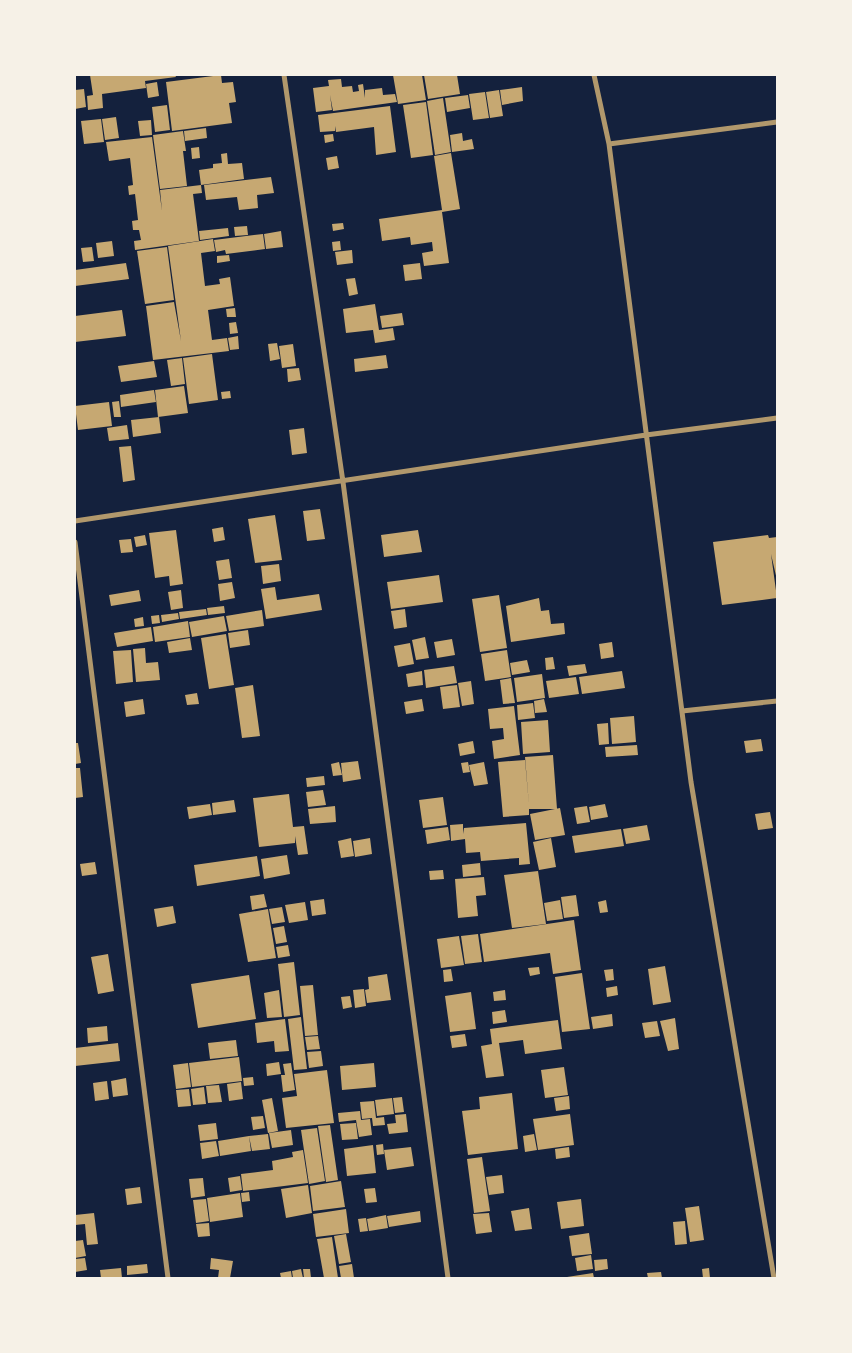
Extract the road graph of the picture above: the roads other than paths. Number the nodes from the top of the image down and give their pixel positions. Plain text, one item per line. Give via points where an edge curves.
1 (284, 75) edge
2 (594, 75) edge
3 (777, 122) edge
4 (609, 144) junction
5 (777, 418) edge
6 (646, 435) junction
7 (343, 482) junction
8 (75, 522) edge
9 (75, 542) edge
10 (777, 701) edge
11 (682, 711) junction
12 (168, 1278) edge
13 (448, 1278) edge
14 (774, 1278) edge

1 - 7 street
2 - 4 street
3 - 4 street
4 - 6 street
5 - 6 street
6 - 7 street
6 - 11 street
7 - 8 street
7 - 13 street
9 - 12 street
10 - 11 street
11 - 14 street

